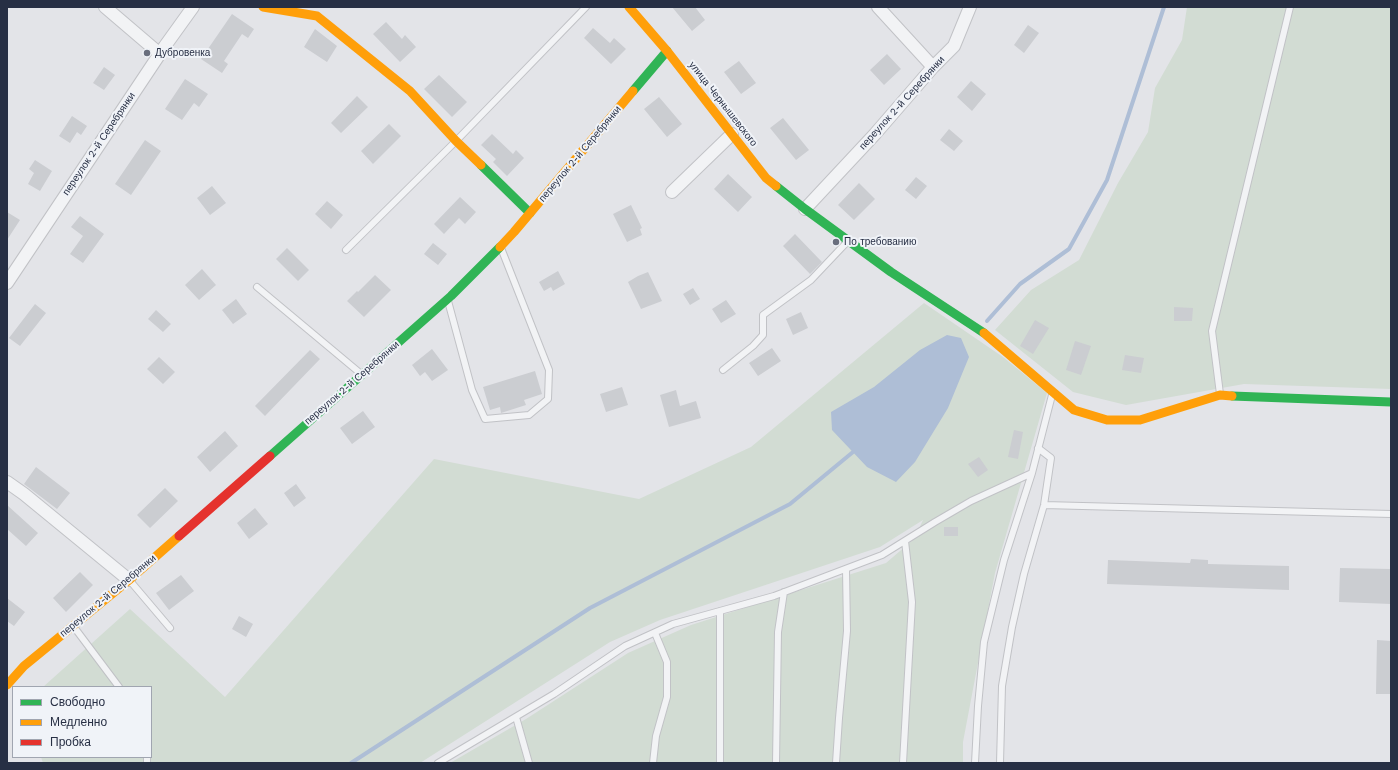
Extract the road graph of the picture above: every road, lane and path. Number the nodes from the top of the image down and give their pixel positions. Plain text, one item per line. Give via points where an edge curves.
1 (106, 7) edge
2 (193, 7) edge
3 (262, 7) edge
4 (586, 7) edge
5 (628, 7) edge
6 (878, 7) edge
7 (970, 7) edge
8 (1290, 7) edge
9 (667, 52) junction
10 (160, 54) junction
11 (933, 67) junction
12 (732, 134) junction
13 (456, 141) junction
14 (672, 192) dead end
15 (805, 209) junction
16 (530, 213) junction
17 (848, 241) junction
18 (500, 246) junction
19 (346, 250) dead end
20 (7, 283) edge
21 (257, 287) dead end
22 (448, 299) junction
23 (723, 370) dead end
24 (362, 374) junction
25 (1052, 391) junction
26 (1220, 395) junction
27 (1391, 402) edge
28 (1038, 448) junction
29 (1032, 473) junction
30 (7, 482) edge
31 (1044, 504) junction
32 (1391, 514) edge
33 (905, 541) junction
34 (846, 569) junction
35 (129, 580) junction
36 (784, 592) junction
37 (720, 611) junction
38 (73, 626) junction
39 (170, 628) dead end
40 (655, 633) junction
41 (7, 685) edge
42 (117, 686) edge
43 (516, 717) junction
44 (438, 763) edge
45 (529, 763) edge
46 (652, 763) edge
47 (720, 763) edge
48 (776, 763) edge
49 (836, 763) edge
50 (903, 763) edge
51 (975, 763) edge
52 (1000, 763) edge

1 - 10 street
2 - 10 street, переулок 2-й Серебрянки
3 - 13 street via 317,16 410,91
4 - 13 lane
5 - 9 street, улица Чернышевского
6 - 11 street
7 - 11 street, переулок 2-й Серебрянки via 954,46
8 - 26 lane via 1212,330
9 - 12 street, улица Чернышевского
9 - 16 street, переулок 2-й Серебрянки
10 - 20 street, переулок 2-й Серебрянки
11 - 15 street, переулок 2-й Серебрянки
12 - 14 street
12 - 15 street, улица Чернышевского via 766,178
13 - 16 street
13 - 19 lane
15 - 17 street, улица Чернышевского
16 - 18 street, переулок 2-й Серебрянки
17 - 23 lane via 811,280 763,315 763,335
17 - 25 street, улица Чернышевского via 987,335
18 - 22 street, переулок 2-й Серебрянки
18 - 22 lane via 549,370 548,399 529,415 485,419 472,390
21 - 24 lane
22 - 24 street, переулок 2-й Серебрянки
24 - 35 street, переулок 2-й Серебрянки
25 - 26 street, улица Чернышевского via 1074,410 1106,420 1140,420
25 - 28 lane
26 - 27 street, улица Чернышевского
28 - 29 lane
28 - 31 lane via 1051,458
29 - 33 lane via 971,501
29 - 51 lane via 1004,560 984,642
30 - 35 street
31 - 32 lane
31 - 52 lane via 1012,626 1002,686
33 - 34 lane via 882,556
33 - 50 lane via 912,602
34 - 36 lane
34 - 49 lane via 847,631
35 - 38 street, переулок 2-й Серебрянки
35 - 39 lane
36 - 37 lane
36 - 48 lane via 778,632
37 - 40 lane via 673,624
37 - 47 lane
38 - 41 street, переулок 2-й Серебрянки via 24,666
38 - 42 lane
40 - 43 lane via 626,646
40 - 46 lane via 667,662 667,697 656,736
43 - 44 lane
43 - 45 lane

